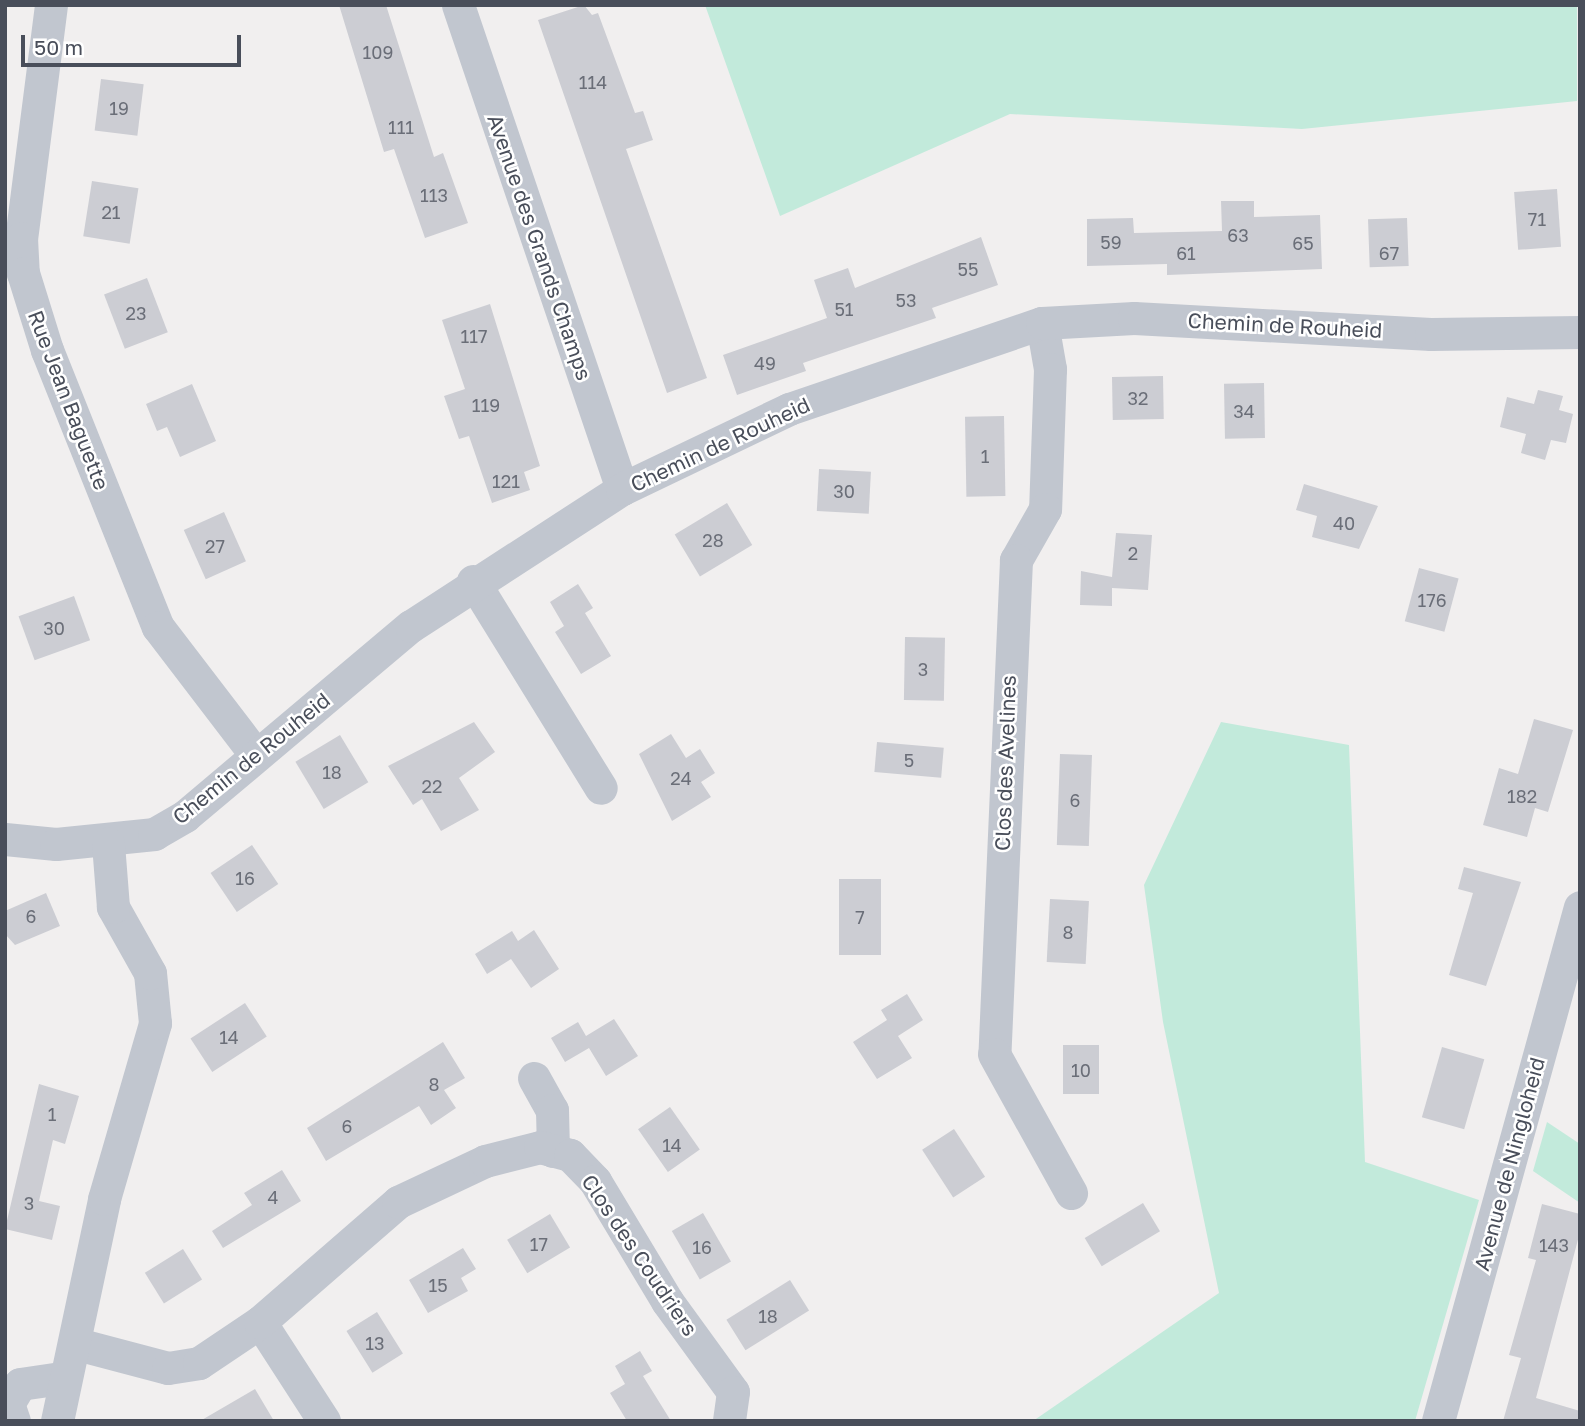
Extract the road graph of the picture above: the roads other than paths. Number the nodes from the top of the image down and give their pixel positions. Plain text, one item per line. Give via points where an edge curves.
1 (51, 5) edge
2 (458, 5) edge
3 (1042, 323) junction
4 (1580, 332) edge
5 (622, 489) junction
6 (473, 581) junction
7 (256, 755) junction
8 (601, 788) dead end
9 (5, 839) edge
10 (108, 843) junction
11 (1580, 907) edge
12 (534, 1078) dead end
13 (552, 1151) junction
14 (1071, 1193) dead end
15 (260, 1322) junction
16 (77, 1344) junction
17 (61, 1378) junction
18 (13, 1421) edge
19 (57, 1421) edge
20 (324, 1421) edge
21 (729, 1421) edge
22 (1438, 1421) edge

1 - 7 street, Rue Jean Baguette via 21,238 23,273 158,628
2 - 5 street, Avenue des Grands Champs
3 - 4 street, Chemin de Rouheid via 1134,318 1431,334
3 - 5 street, Chemin de Rouheid via 789,409
3 - 14 street, Clos des Avelines via 1050,369 1045,509 1016,560 994,1054
5 - 6 street, Chemin de Rouheid
6 - 7 street, Chemin de Rouheid
6 - 8 street
7 - 10 street, Chemin de Rouheid via 186,816 154,834
9 - 10 street, Chemin de Rouheid
10 - 16 street via 114,907 150,973 155,1023 104,1199
11 - 22 street, Avenue de Ningloheid
12 - 13 street via 552,1110
13 - 15 street via 540,1147 485,1161 398,1202
13 - 21 street, Clos des Coudriers via 570,1155 595,1181 667,1301 733,1392
15 - 16 street via 199,1363 169,1368
15 - 20 street
16 - 17 street
17 - 18 street via 20,1384 8,1404
17 - 19 street

